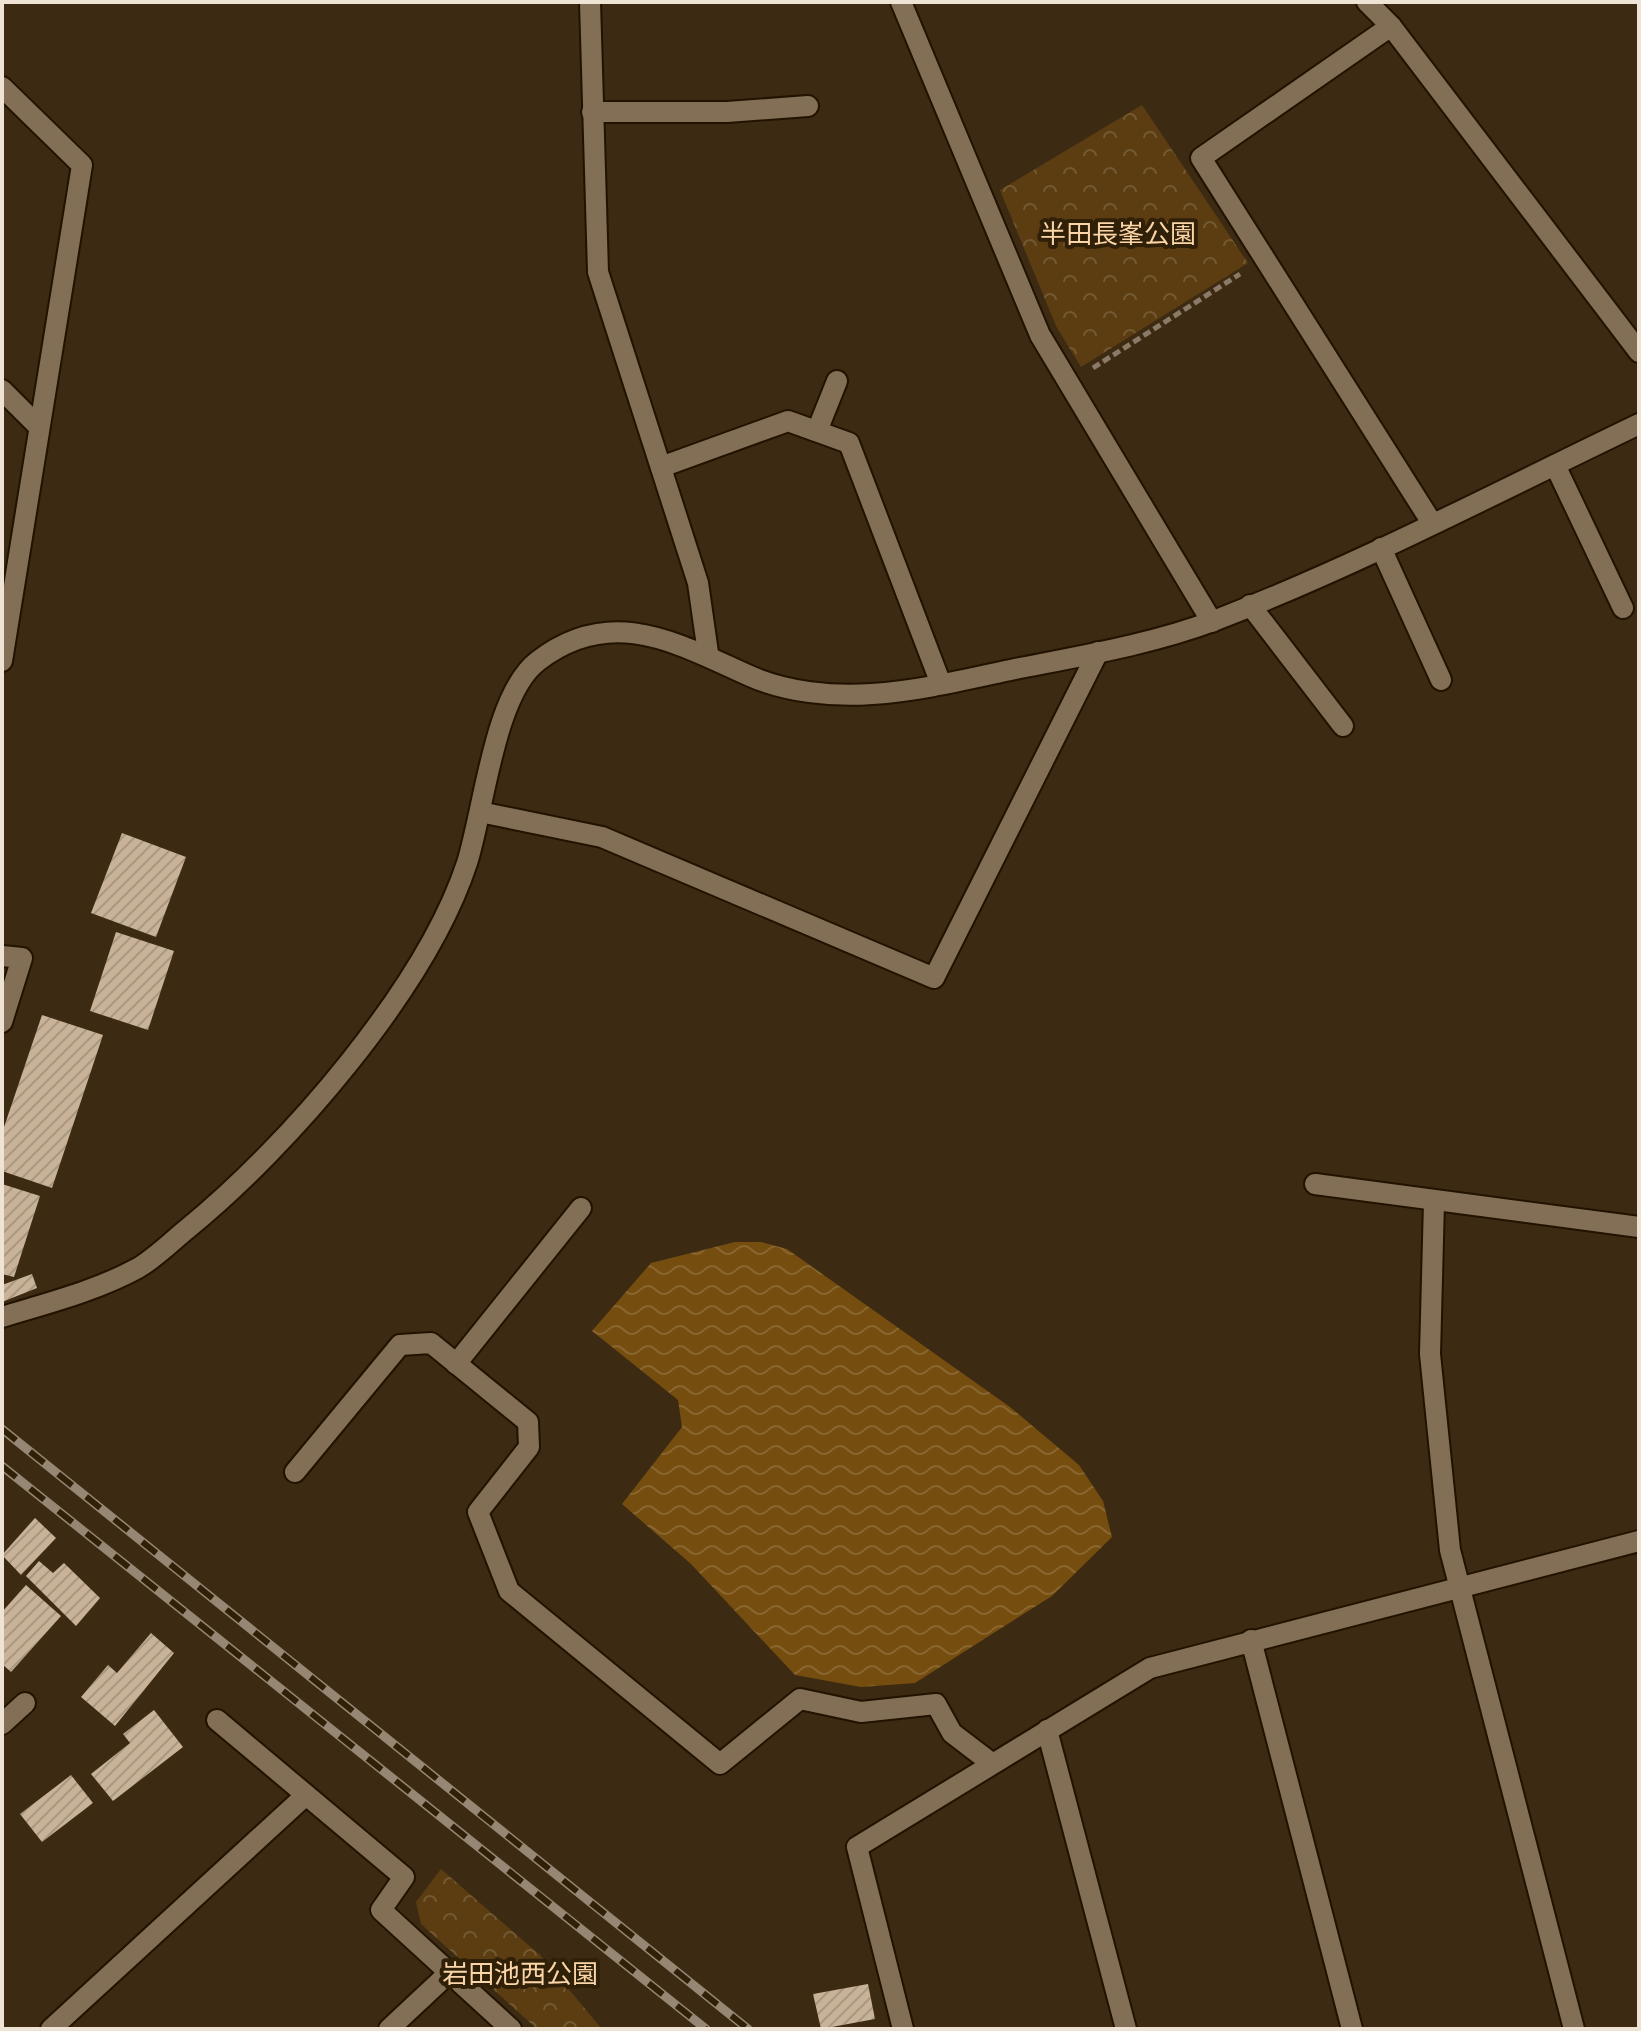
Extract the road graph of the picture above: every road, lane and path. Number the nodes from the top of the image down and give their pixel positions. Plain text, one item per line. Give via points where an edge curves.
1 (590, 2) edge
2 (901, 2) edge
3 (1367, 2) edge
4 (1391, 26) junction
5 (2, 87) edge
6 (808, 106) dead end
7 (592, 112) junction
8 (1265, 259) junction
9 (1639, 352) edge
10 (837, 381) dead end
11 (1068, 383) junction
12 (2, 390) edge
13 (1639, 424) edge
14 (38, 426) junction
15 (817, 431) junction
16 (1555, 465) junction
17 (661, 467) junction
18 (1432, 523) junction
19 (1381, 548) junction
20 (1250, 605) junction
21 (1623, 608) dead end
22 (1212, 622) junction
23 (1098, 652) junction
24 (708, 653) junction
25 (2, 661) edge
26 (1441, 680) dead end
27 (941, 684) junction
28 (1343, 726) dead end
29 (480, 812) junction
30 (2, 956) edge
31 (2, 1022) edge
32 (1315, 1184) dead end
33 (1434, 1202) junction
34 (581, 1208) dead end
35 (1639, 1227) edge
36 (2, 1317) edge
37 (456, 1364) junction
38 (295, 1472) dead end
39 (1639, 1541) edge
40 (1460, 1588) junction
41 (1251, 1640) junction
42 (25, 1703) dead end
43 (217, 1720) dead end
44 (2, 1724) edge
45 (1047, 1730) junction
46 (990, 1762) junction
47 (306, 1795) junction
48 (450, 1972) junction
49 (51, 2029) edge
50 (389, 2029) edge
51 (511, 2029) edge
52 (903, 2029) edge
53 (1126, 2029) edge
54 (1352, 2029) edge
55 (1574, 2029) edge

1 - 7 street
2 - 11 street via 1040,335
3 - 4 street
4 - 8 street via 1201,158
4 - 9 street
5 - 14 street via 82,165
6 - 7 street
7 - 17 street via 598,272
8 - 11 path
8 - 18 street
10 - 15 street
11 - 22 street
12 - 14 street
13 - 16 street
14 - 25 street
15 - 17 street via 788,421
15 - 27 street via 849,443
16 - 18 street
16 - 21 street
17 - 24 street via 698,583
18 - 19 street
19 - 20 street
19 - 26 street
20 - 22 street
20 - 28 street
22 - 23 street
23 - 27 street
23 - 29 street via 934,978 602,837
24 - 27 street via 753,677 802,691 870,695
24 - 29 street via 631,632 610,632 574,640 536,662 515,685
29 - 36 street via 443,922 415,971 352,1057 261,1163 141,1266 93,1288
30 - 31 street via 22,958
32 - 33 street
33 - 35 street
33 - 40 street via 1430,1354 1450,1550
34 - 37 street
37 - 38 street via 431,1343 400,1345
37 - 46 street via 528,1422 529,1447 478,1512 509,1591 720,1764 800,1699 861,1712 936,1704 952,1733
39 - 40 street
40 - 41 street
40 - 55 street
41 - 45 street via 1150,1668
41 - 54 street
42 - 44 street
43 - 47 street
45 - 46 street
45 - 53 street
46 - 52 street via 857,1847
47 - 48 street via 404,1877 381,1910
47 - 49 street
48 - 50 street
48 - 51 street

